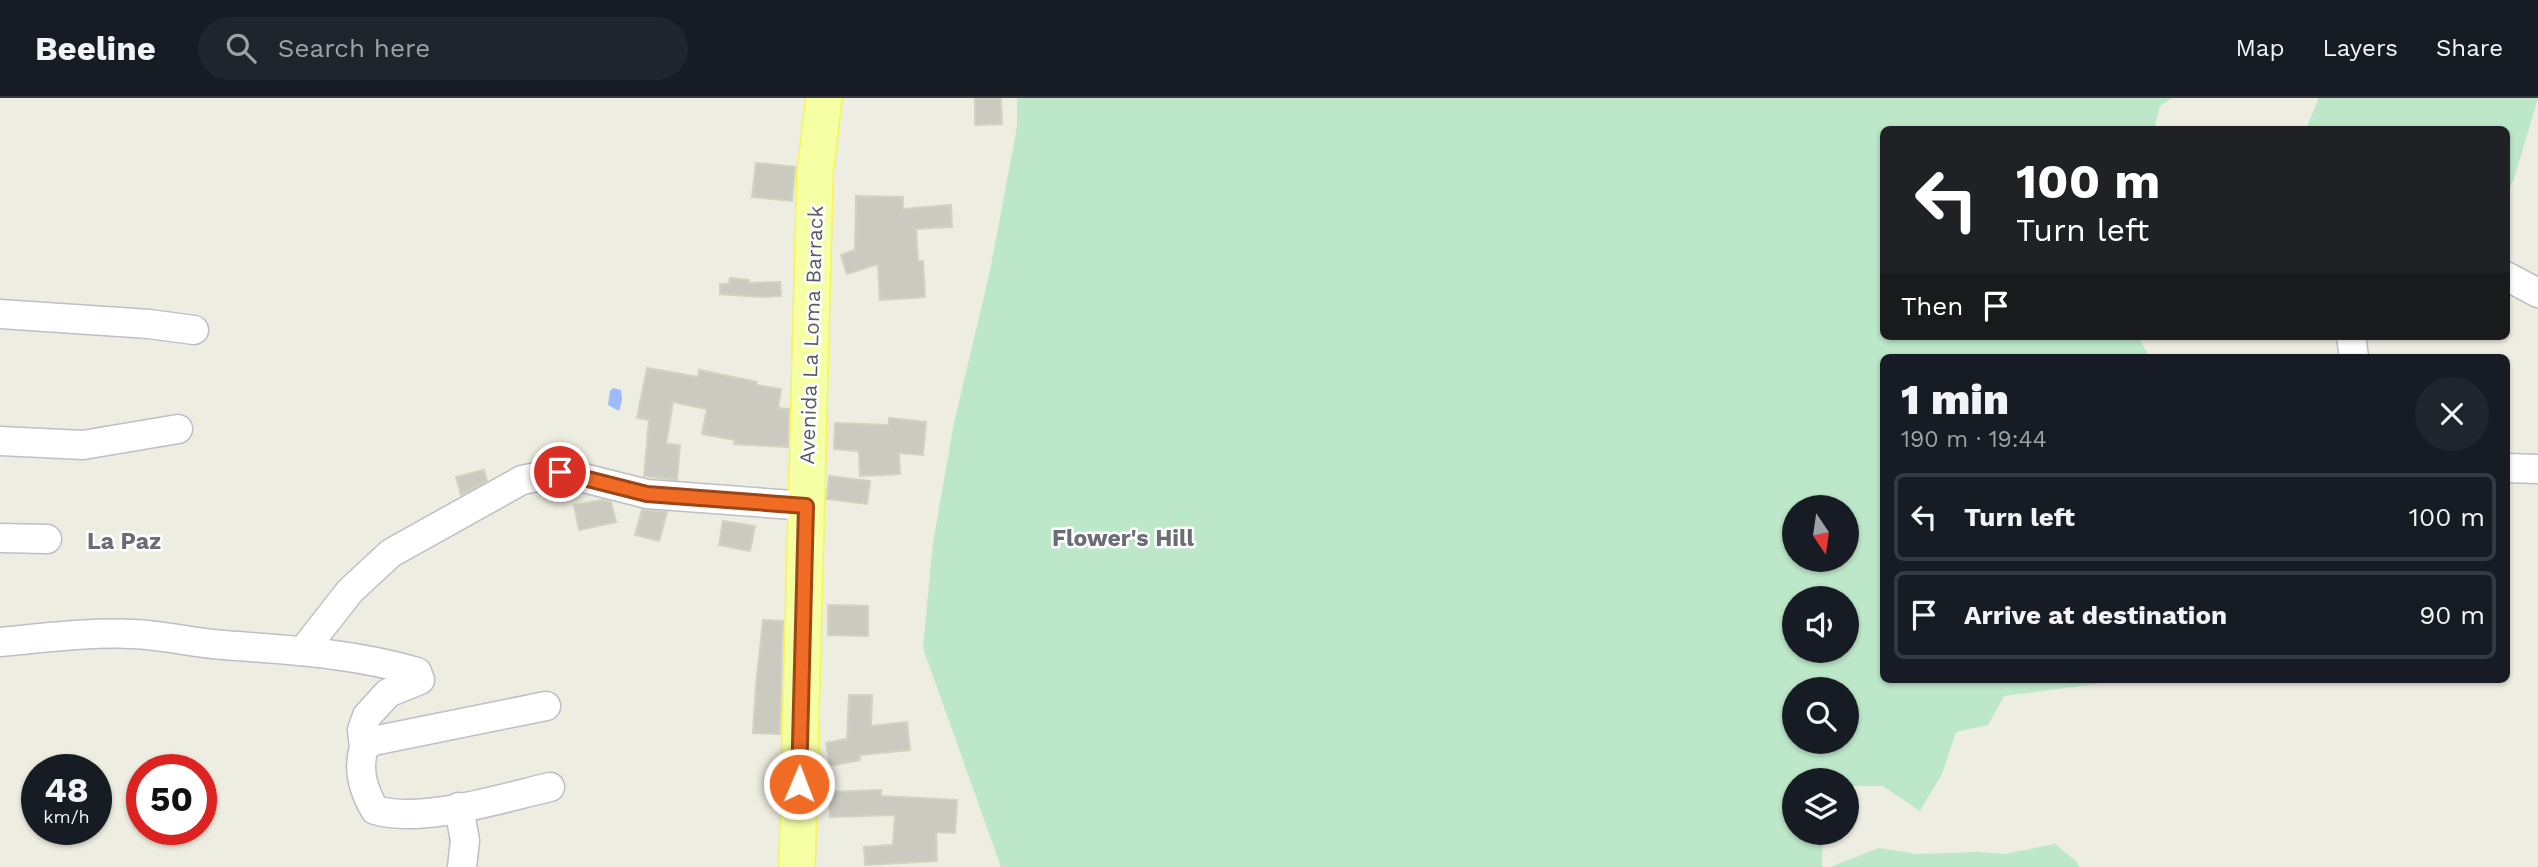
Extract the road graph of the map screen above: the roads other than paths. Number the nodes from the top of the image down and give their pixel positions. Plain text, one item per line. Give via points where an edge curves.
1 (824, 98) edge
2 (2510, 278) edge
3 (2538, 293) edge
4 (0, 314) edge
5 (194, 330) dead end
6 (178, 429) dead end
7 (0, 442) edge
8 (2510, 468) edge
9 (2538, 469) edge
10 (806, 506) junction
11 (0, 538) edge
12 (47, 539) dead end
13 (0, 642) edge
14 (303, 651) junction
15 (546, 706) dead end
16 (364, 747) junction
17 (550, 787) dead end
18 (458, 807) junction
19 (462, 867) edge
20 (797, 867) edge

1 - 10 main road, Avenida La Loma Barrack via 815,173
2 - 3 street
4 - 5 street
6 - 7 street via 83,445
8 - 9 street
10 - 14 street via 647,494 560,472 522,480 391,553 350,591
10 - 20 main road, Avenida La Loma Barrack
11 - 12 street
13 - 14 street via 137,634 195,644
14 - 16 street via 368,659 417,672 420,680 388,693 367,716 362,730
15 - 16 street via 373,741
16 - 18 street via 359,764 366,795 375,810 392,815
17 - 18 street
18 - 19 street via 465,841

